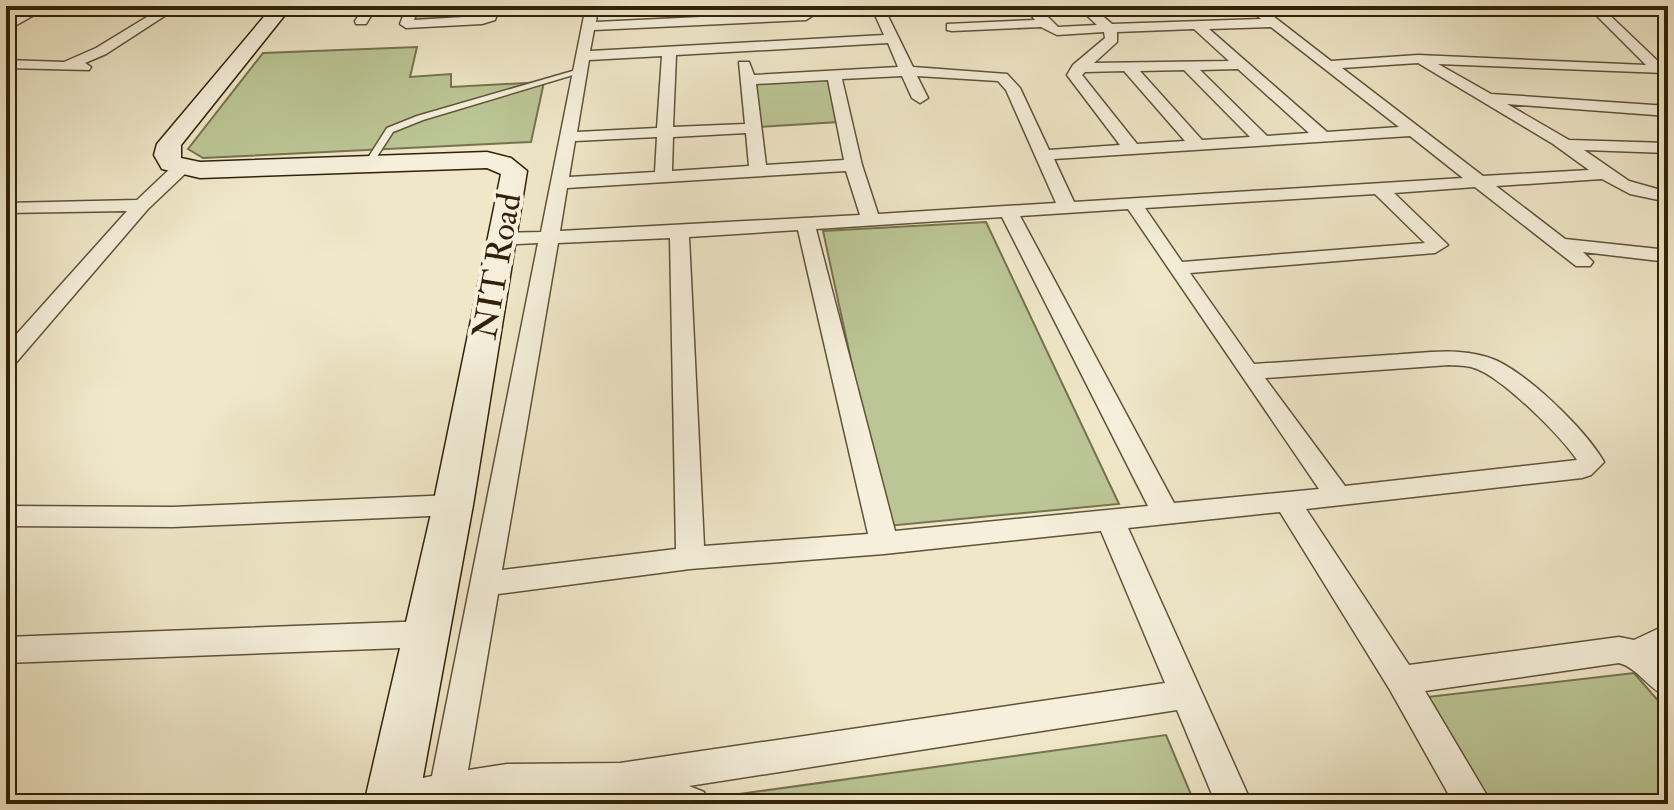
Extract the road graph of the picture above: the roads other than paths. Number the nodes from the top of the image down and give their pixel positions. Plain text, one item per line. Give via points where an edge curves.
1 (44, 6) edge
2 (174, 6) edge
3 (283, 6) edge
4 (371, 6) edge
5 (413, 6) edge
6 (494, 6) edge
7 (667, 6) edge
8 (877, 6) edge
9 (1030, 6) edge
10 (1148, 6) edge
11 (1252, 6) edge
12 (1593, 6) edge
13 (1663, 6) edge
14 (1084, 7) edge
15 (1668, 10) edge
16 (804, 11) edge
17 (591, 16) edge
18 (361, 21) dead end
19 (666, 22) junction
20 (1045, 23) junction
21 (1273, 23) junction
22 (1198, 26) junction
23 (6, 27) edge
24 (952, 27) dead end
25 (1109, 28) junction
26 (892, 39) junction
27 (814, 43) junction
28 (738, 47) junction
29 (669, 51) junction
30 (1418, 59) junction
31 (6, 64) edge
32 (580, 64) junction
33 (1242, 65) junction
34 (1328, 65) junction
35 (67, 66) junction
36 (1188, 66) junction
37 (94, 67) dead end
38 (1128, 67) junction
39 (1078, 68) junction
40 (907, 71) junction
41 (1664, 74) edge
42 (834, 75) junction
43 (748, 80) junction
44 (1487, 97) junction
45 (920, 98) dead end
46 (1668, 111) edge
47 (752, 128) junction
48 (1414, 131) junction
49 (666, 132) junction
50 (567, 137) junction
51 (1323, 137) junction
52 (1263, 141) junction
53 (1198, 145) junction
54 (1566, 145) junction
55 (1668, 148) edge
56 (1132, 149) junction
57 (1043, 155) junction
58 (368, 164) junction
59 (853, 165) junction
60 (181, 168) junction
61 (758, 170) junction
62 (1605, 174) junction
63 (663, 176) junction
64 (559, 183) junction
65 (1482, 183) junction
66 (1380, 189) junction
67 (1668, 197) edge
68 (1133, 204) junction
69 (142, 205) junction
70 (6, 208) edge
71 (1068, 209) junction
72 (1009, 212) junction
73 (871, 221) junction
74 (806, 225) junction
75 (679, 232) junction
76 (551, 236) junction
77 (501, 239) junction
78 (1561, 244) junction
79 (1668, 256) edge
80 (1583, 262) dead end
81 (1177, 268) junction
82 (6, 360) edge
83 (1248, 372) junction
84 (1332, 497) junction
85 (1288, 503) junction
86 (453, 505) junction
87 (1166, 514) junction
88 (6, 516) edge
89 (1111, 521) junction
90 (884, 543) junction
91 (690, 558) junction
92 (485, 584) junction
93 (428, 634) junction
94 (1668, 637) edge
95 (6, 650) edge
96 (1636, 654) junction
97 (1401, 680) junction
98 (1668, 683) edge
99 (1188, 694) junction
100 (620, 780) junction
101 (445, 798) edge
102 (391, 802) edge
103 (691, 804) edge
104 (1234, 804) edge
105 (1474, 804) edge

1 - 23 street
2 - 35 street
3 - 60 main road via 169,144 171,164
4 - 18 street
5 - 6 street via 406,24 482,20 490,17
7 - 19 street
8 - 26 street
9 - 20 street
10 - 14 street
11 - 21 street
12 - 41 street
13 - 15 street
14 - 25 street
16 - 19 street
16 - 27 street
17 - 19 street
17 - 32 street
20 - 24 street
20 - 25 street via 1057,31
21 - 22 street
21 - 34 street
22 - 25 street
22 - 33 street
25 - 39 street via 1112,39 1106,47
26 - 27 street
26 - 40 street
27 - 28 street
28 - 29 street
28 - 43 street
29 - 32 street
29 - 49 street
30 - 34 street
30 - 41 street
30 - 44 street
31 - 35 street
32 - 50 street
32 - 58 lane via 390,130
33 - 36 street
33 - 51 street
34 - 48 street
35 - 37 street
36 - 38 street
36 - 52 street
38 - 39 street
38 - 53 street
39 - 56 street via 1076,80
40 - 42 street
40 - 45 street
40 - 57 street via 1002,77 1013,88
42 - 43 street
42 - 59 street
43 - 47 street
44 - 46 street
44 - 54 street
47 - 49 street
47 - 61 street
48 - 51 street
48 - 65 street
49 - 50 street
49 - 63 street
50 - 64 street
51 - 52 street
52 - 53 street
53 - 56 street
54 - 55 street
54 - 62 street
56 - 57 street
57 - 71 street
58 - 60 main road, NIT Road
58 - 77 main road, NIT Road via 502,163 514,171
59 - 61 street
59 - 73 street
60 - 69 street
61 - 63 street
62 - 65 street
62 - 67 street via 1630,190
63 - 64 street
64 - 76 street
65 - 66 street
65 - 78 street
66 - 68 street
66 - 81 street via 1438,245
68 - 71 street
68 - 81 street
69 - 70 street
69 - 82 street
71 - 72 street
72 - 73 street
72 - 87 street
73 - 74 street
74 - 75 street
74 - 90 street
75 - 76 street
75 - 91 street
76 - 77 street
76 - 92 street
77 - 86 main road, NIT Road
78 - 79 street
78 - 80 street
81 - 83 street
83 - 84 street via 1332,486
83 - 84 street via 1474,359 1500,374 1574,437 1591,462 1582,469
84 - 85 street
85 - 87 street
85 - 97 street
86 - 88 street via 173,517
86 - 93 main road, NIT Road
87 - 89 street
89 - 90 street
89 - 99 street
90 - 91 street
91 - 92 street
92 - 101 street
93 - 95 street
93 - 102 main road, NIT Road
94 - 96 street
96 - 97 street via 1619,650
96 - 98 street
97 - 105 street
99 - 100 street
99 - 104 street
100 - 101 street via 507,781
100 - 103 street
101 - 102 street

